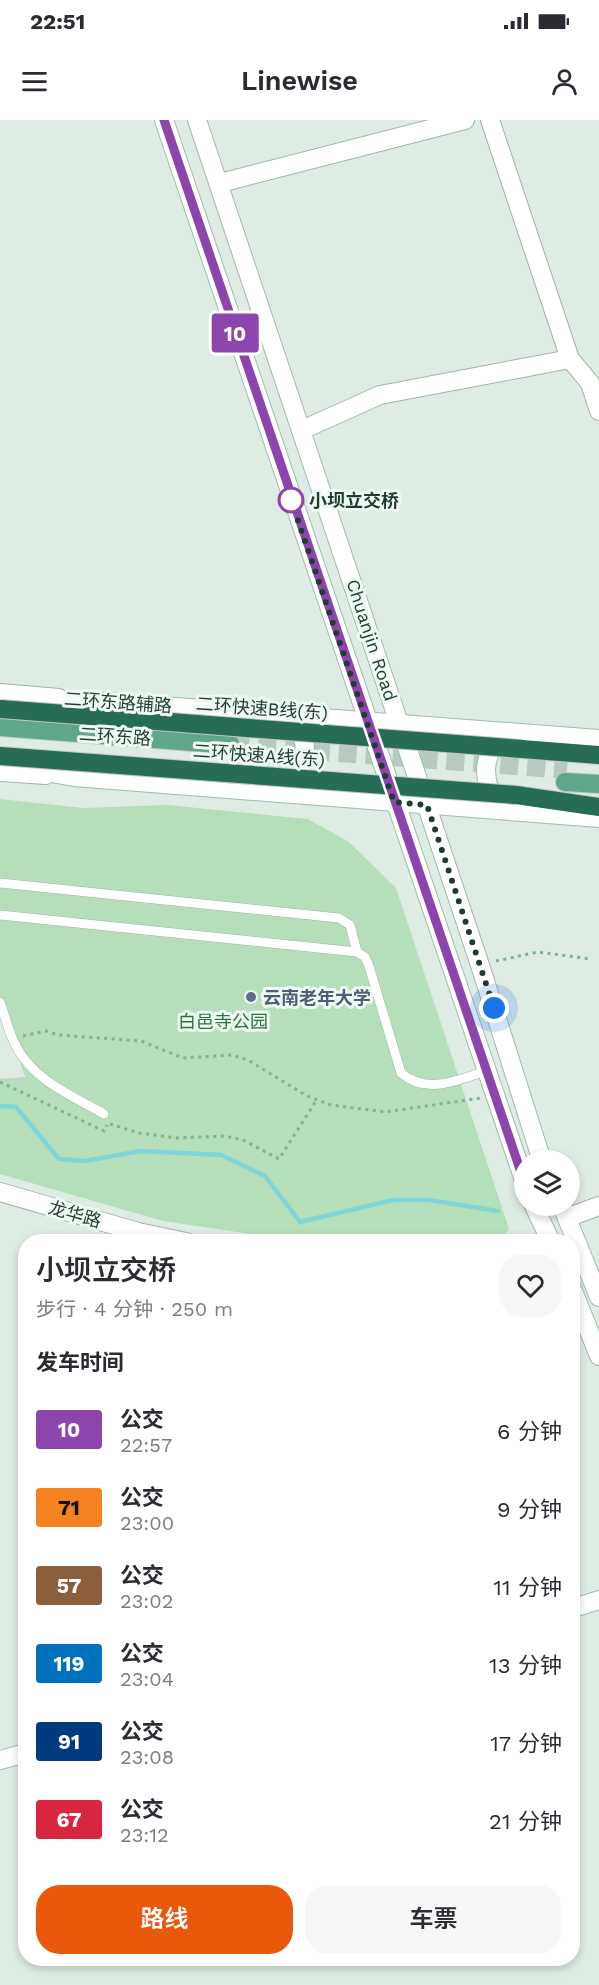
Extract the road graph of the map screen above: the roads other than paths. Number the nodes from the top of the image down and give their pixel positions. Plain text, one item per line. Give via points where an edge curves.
1 (164, 120) edge
2 (197, 120) edge
3 (465, 120) edge
4 (490, 120) edge
5 (433, 124) edge
6 (220, 183) junction
7 (570, 359) junction
8 (599, 411) edge
9 (302, 430) junction
10 (0, 693) edge
11 (97, 701) junction
12 (0, 711) edge
13 (273, 714) junction
14 (367, 721) junction
15 (400, 724) junction
16 (0, 727) edge
17 (0, 738) edge
18 (599, 739) edge
19 (522, 741) junction
20 (599, 755) edge
21 (0, 756) edge
22 (0, 772) edge
23 (599, 772) edge
24 (89, 779) junction
25 (599, 784) edge
26 (265, 792) junction
27 (394, 802) junction
28 (599, 802) edge
29 (516, 803) junction
30 (427, 805) junction
31 (599, 807) edge
32 (599, 818) edge
33 (0, 884) edge
34 (0, 915) edge
35 (357, 952) junction
36 (0, 1002) edge
37 (486, 1071) junction
38 (104, 1114) dead end
39 (539, 1150) edge
40 (514, 1152) edge
41 (0, 1192) edge
42 (599, 1206) edge
43 (580, 1209) edge
44 (539, 1216) edge
45 (568, 1216) edge
46 (148, 1234) edge
47 (547, 1234) edge
48 (575, 1234) edge
49 (580, 1247) edge
50 (599, 1297) edge
51 (580, 1308) edge
52 (599, 1356) edge
53 (599, 1600) edge
54 (580, 1606) edge
55 (18, 1755) edge
56 (0, 1760) edge

1 - 14 street, Chuanjin Road
2 - 6 street, Chuanjin Road
3 - 5 street
4 - 7 street
5 - 6 street
6 - 9 street, Chuanjin Road
7 - 8 street via 590,383
7 - 9 street via 380,395
9 - 15 street, Chuanjin Road
10 - 11 street, 二环东路辅路
11 - 12 street via 51,702
11 - 13 street, 二环东路辅路
12 - 19 highway, 二环快速B线(东), bridge
13 - 14 street, 二环东路辅路
13 - 26 street via 289,719 300,730 305,744 304,760 289,786
14 - 15 street, 二环东路辅路
14 - 27 street, Chuanjin Road
15 - 19 street, 二环东路辅路
15 - 30 street, Chuanjin Road
16 - 17 main road, 二环东路 via 230,750
18 - 19 street, 二环东路辅路
19 - 20 highway, 二环快速B线(东)
19 - 29 street via 514,734 499,740 490,751 486,766 492,796 502,807
21 - 24 street via 46,772
21 - 29 highway, 二环快速A线(东), bridge
22 - 24 street
23 - 25 main road via 566,776
24 - 26 street
26 - 27 street
27 - 30 street
27 - 37 street, Chuanjin Road
28 - 29 highway
29 - 30 street
29 - 31 highway
29 - 32 street
30 - 39 street, Chuanjin Road
33 - 35 lane via 339,918 350,925
34 - 35 lane
35 - 37 lane via 366,957 401,1073 411,1081 429,1086
36 - 38 lane via 13,1039 33,1070
37 - 40 street, Chuanjin Road
41 - 46 street, 龙华路
42 - 43 street
44 - 47 street
45 - 48 street
49 - 50 street
51 - 52 street
53 - 54 street
55 - 56 street

